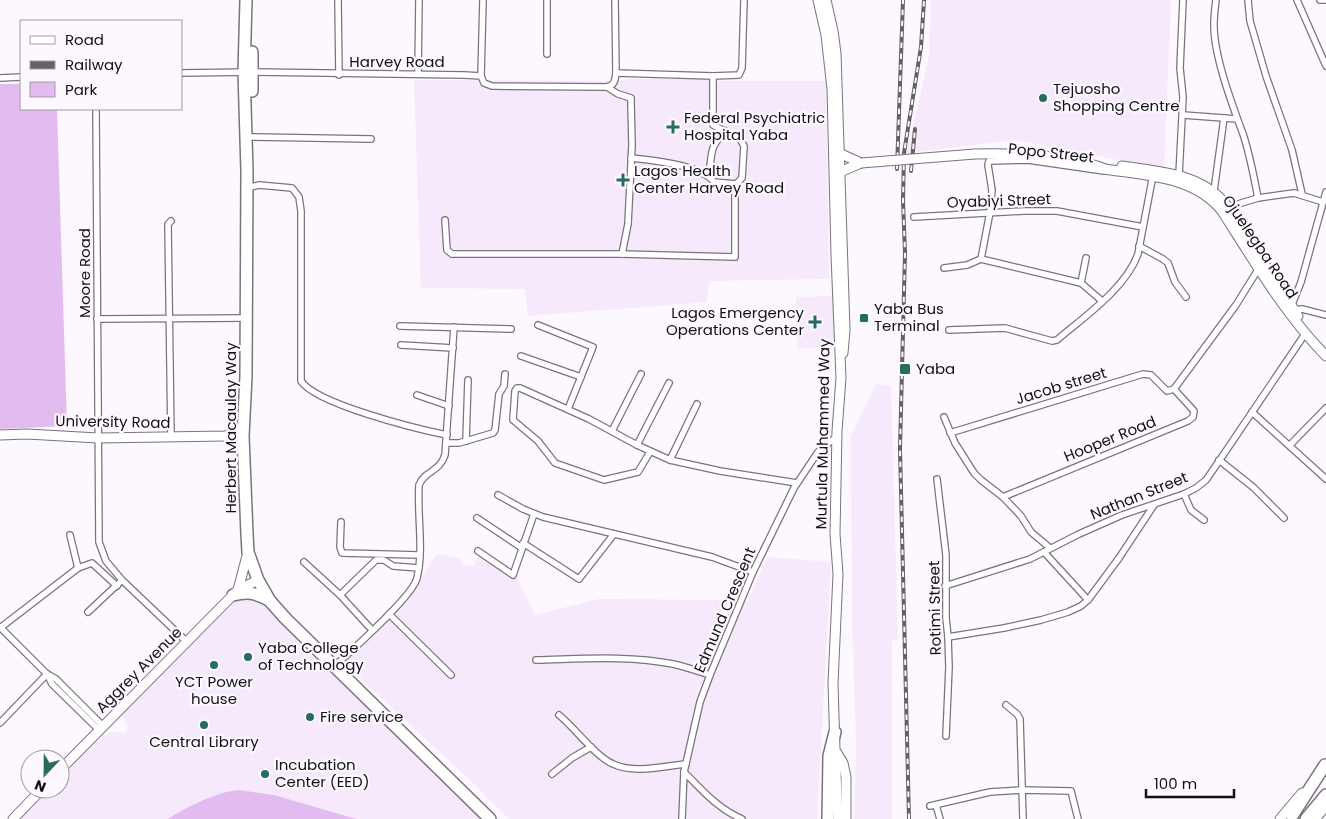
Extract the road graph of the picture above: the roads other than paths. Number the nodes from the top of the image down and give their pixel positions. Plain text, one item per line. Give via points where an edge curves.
1 (246, 0) edge
2 (253, 0) edge
3 (338, 0) edge
4 (419, 0) edge
5 (483, 0) edge
6 (547, 0) edge
7 (615, 0) edge
8 (744, 0) edge
9 (818, 0) edge
10 (826, 0) edge
11 (1184, 0) edge
12 (1216, 0) edge
13 (1248, 0) edge
14 (1297, 0) edge
15 (1320, 0) edge
16 (1326, 0) edge
17 (547, 54) dead end
18 (1326, 66) edge
19 (248, 72) junction
20 (182, 73) edge
21 (616, 73) junction
22 (339, 74) junction
23 (418, 74) junction
24 (481, 76) junction
25 (713, 76) junction
26 (20, 77) edge
27 (0, 78) edge
28 (608, 87) junction
29 (96, 110) edge
30 (1183, 115) junction
31 (1224, 118) junction
32 (1237, 119) junction
33 (725, 131) junction
34 (252, 138) junction
35 (371, 139) dead end
36 (839, 153) junction
37 (631, 158) junction
38 (861, 163) junction
39 (1093, 164) junction
40 (840, 172) junction
41 (1119, 172) junction
42 (1153, 174) junction
43 (1179, 175) junction
44 (709, 176) junction
45 (736, 184) junction
46 (251, 187) junction
47 (1214, 191) junction
48 (1326, 192) edge
49 (1302, 194) junction
50 (1258, 198) junction
51 (1323, 202) junction
52 (1228, 207) junction
53 (990, 212) junction
54 (914, 217) dead end
55 (444, 220) dead end
56 (171, 221) dead end
57 (1143, 227) junction
58 (1140, 246) junction
59 (622, 254) junction
60 (1086, 258) dead end
61 (981, 260) junction
62 (944, 268) dead end
63 (1259, 268) junction
64 (1081, 284) junction
65 (1186, 298) dead end
66 (1102, 301) junction
67 (1293, 309) junction
68 (1326, 315) edge
69 (168, 318) junction
70 (246, 318) junction
71 (97, 319) junction
72 (538, 325) dead end
73 (400, 326) dead end
74 (454, 327) junction
75 (511, 329) dead end
76 (949, 330) dead end
77 (1305, 334) junction
78 (401, 345) dead end
79 (453, 348) junction
80 (1326, 348) edge
81 (521, 356) dead end
82 (1326, 356) edge
83 (504, 374) dead end
84 (641, 374) dead end
85 (581, 377) junction
86 (841, 378) junction
87 (468, 380) dead end
88 (669, 383) dead end
89 (1174, 389) junction
90 (417, 395) dead end
91 (697, 404) dead end
92 (449, 406) junction
93 (1326, 408) edge
94 (568, 409) junction
95 (1252, 412) junction
96 (944, 417) dead end
97 (243, 427) junction
98 (612, 431) junction
99 (837, 431) junction
100 (950, 433) junction
101 (0, 435) edge
102 (447, 435) junction
103 (226, 436) junction
104 (171, 437) junction
105 (98, 438) junction
106 (466, 441) junction
107 (446, 443) junction
108 (243, 445) junction
109 (1290, 445) junction
110 (637, 446) junction
111 (650, 452) junction
112 (670, 460) junction
113 (1219, 460) junction
114 (938, 479) dead end
115 (1326, 479) edge
116 (797, 483) junction
117 (1184, 494) junction
118 (498, 495) dead end
119 (1003, 497) junction
120 (1154, 505) junction
121 (534, 514) junction
122 (477, 518) dead end
123 (1284, 518) dead end
124 (1204, 520) dead end
125 (340, 522) dead end
126 (614, 534) junction
127 (70, 535) dead end
128 (522, 546) junction
129 (1050, 548) junction
130 (478, 551) dead end
131 (248, 552) junction
132 (1044, 552) junction
133 (419, 555) junction
134 (304, 562) dead end
135 (78, 568) junction
136 (418, 568) junction
137 (753, 572) junction
138 (122, 580) junction
139 (258, 580) junction
140 (117, 586) junction
141 (945, 586) junction
142 (235, 592) junction
143 (340, 595) junction
144 (1088, 600) junction
145 (270, 601) junction
146 (88, 612) dead end
147 (389, 614) junction
148 (0, 627) edge
149 (372, 630) junction
150 (948, 637) junction
151 (187, 642) junction
152 (536, 660) dead end
153 (338, 662) junction
154 (47, 674) junction
155 (452, 675) dead end
156 (710, 675) junction
157 (1006, 705) dead end
158 (559, 715) dead end
159 (0, 723) edge
160 (101, 728) junction
161 (835, 732) junction
162 (946, 736) dead end
163 (591, 748) junction
164 (835, 750) junction
165 (70, 760) edge
166 (686, 764) junction
167 (1326, 770) edge
168 (684, 772) junction
169 (552, 774) dead end
170 (1022, 790) junction
171 (1326, 795) edge
172 (32, 799) edge
173 (1326, 801) edge
174 (1326, 806) edge
175 (1287, 816) edge
176 (12, 819) edge
177 (490, 819) edge
178 (496, 819) edge
179 (682, 819) edge
180 (742, 819) edge
181 (828, 819) edge
182 (838, 819) edge
183 (846, 819) edge
184 (940, 819) edge
185 (1023, 819) edge
186 (1078, 819) edge
187 (1306, 819) edge
188 (1315, 819) edge

1 - 19 highway, Herbert Macaulay Way
2 - 19 highway, Herbert Macaulay Way
3 - 22 street
4 - 23 street
5 - 24 street
6 - 17 street
7 - 21 street
8 - 25 street via 741,72 739,75
9 - 86 main road, Murtula Muhammed Way via 832,89
10 - 36 main road via 834,38
11 - 30 street via 1180,68
12 - 32 street via 1214,36
13 - 49 street via 1250,20 1292,150
14 - 18 street
15 - 16 street
19 - 20 street, Harvey Road
19 - 22 street, Harvey Road
19 - 34 highway, Herbert Macaulay Way
19 - 70 highway, Herbert Macaulay Way
21 - 25 street
21 - 28 street via 615,82
22 - 23 street, Harvey Road
23 - 24 street, Harvey Road
24 - 28 street, Harvey Road via 484,83 492,86
25 - 33 street via 713,125
26 - 27 street
28 - 37 street via 631,98
29 - 71 street, Moore Road
30 - 31 street
30 - 43 street
31 - 32 street
31 - 47 street
32 - 50 street
33 - 44 street via 712,148
33 - 45 street via 740,139 744,146 742,178
34 - 35 street
34 - 46 highway, Herbert Macaulay Way
36 - 38 main road
36 - 40 main road
37 - 44 street via 669,163
37 - 59 street via 628,224
38 - 39 main road, Ojuelegba Road, bridge via 1010,153
38 - 40 main road
39 - 41 main road, Ojuelegba Road
39 - 42 main road, Ojuelegba Road via 1105,163
40 - 86 main road via 845,330
41 - 42 main road, Ojuelegba Road
41 - 53 street, Popo Street via 1028,160 989,162
42 - 43 main road, Ojuelegba Road
42 - 57 street
42 - 63 main road, Ojuelegba Road via 1183,182 1215,201
43 - 47 main road, Ojuelegba Road
44 - 45 street via 714,182
45 - 59 street via 735,257
46 - 102 street via 292,188 299,197 301,381 305,387 327,400 388,421
46 - 153 highway, Herbert Macaulay Way via 249,437 253,544 270,589
47 - 52 main road, Ojuelegba Road
48 - 51 street
49 - 50 street
49 - 51 street
50 - 52 street
51 - 67 street
52 - 67 main road, Ojuelegba Road
53 - 54 street, Oyabiyi Street
53 - 57 street, Oyabiyi Street via 1057,211
53 - 61 street, Popo Street
55 - 59 street via 447,250 452,254
56 - 69 street via 168,224
57 - 58 street
58 - 65 street via 1164,259
58 - 66 street via 1134,266
60 - 64 street
61 - 62 street
61 - 64 street
63 - 77 main road, Ojuelegba Road
63 - 89 street
64 - 66 street
66 - 76 street via 1052,341 1005,328
67 - 68 street
67 - 80 main road, Ojuelegba Road
69 - 70 street
69 - 71 street
69 - 104 street
70 - 97 highway, Herbert Macaulay Way
71 - 105 street, Moore Road
72 - 85 street via 593,347
73 - 74 street
74 - 75 street
74 - 79 street
77 - 82 main road, Ojuelegba Road
77 - 95 street, Nathan Street
78 - 79 street
79 - 92 street
81 - 85 street
83 - 106 street via 504,386 498,394 495,430
84 - 98 street
85 - 94 street
86 - 99 main road, Murtula Muhammed Way
87 - 106 street
88 - 110 street
89 - 100 street, Jacob street via 1167,391 1151,375 1143,374
89 - 119 street, Hooper Road via 1194,411 1188,421
90 - 92 street
91 - 112 street
92 - 102 street
93 - 109 street
94 - 98 street
94 - 111 street via 517,388 513,420 538,441 555,463 600,480 638,472
95 - 109 street
95 - 113 street, Nathan Street
96 - 100 street
97 - 103 main road
97 - 108 highway, Herbert Macaulay Way
98 - 110 street
99 - 116 street, Edmund Crescent via 836,437 818,452
99 - 161 main road, Murtula Muhammed Way
100 - 119 street via 974,473
101 - 105 main road, University Road
102 - 107 street
103 - 104 main road, University Road
103 - 108 main road
104 - 105 main road, University Road
105 - 138 street, Moore Road via 99,542 106,560
106 - 107 street
107 - 133 street via 442,463 424,477 419,486
108 - 131 highway, Herbert Macaulay Way
109 - 115 street
110 - 111 street
111 - 112 street
112 - 116 street
113 - 117 street, Nathan Street via 1206,480
113 - 123 street
114 - 141 street, Rotimi Street via 946,555
116 - 137 street, Edmund Crescent
117 - 120 street, Nathan Street
117 - 124 street via 1192,510
118 - 121 street
119 - 129 street via 1031,532
120 - 129 street, Nathan Street via 1122,515
120 - 144 street
121 - 126 street
121 - 128 street
122 - 128 street
125 - 133 street via 342,553
126 - 128 street via 579,579
126 - 137 street via 712,557
127 - 135 street
128 - 130 street via 513,575
129 - 132 street, Nathan Street
131 - 139 highway, Herbert Macaulay Way
131 - 142 main road
132 - 141 street, Nathan Street
132 - 144 street
133 - 136 street
134 - 143 street
135 - 140 street via 92,563
135 - 148 street
136 - 143 street via 393,566 384,560 376,560
136 - 147 street via 416,584
137 - 156 street, Edmund Crescent
138 - 140 street
138 - 151 street, Moore Road
139 - 142 main road
139 - 145 highway, Herbert Macaulay Way
140 - 146 street
141 - 150 street, Rotimi Street
142 - 145 highway via 251,593
142 - 151 main road, Aggrey Avenue
143 - 149 street
144 - 150 street via 1068,612 1041,620
145 - 177 highway, Herbert Macaulay Way
147 - 149 street
147 - 155 street
148 - 154 street
149 - 153 street
150 - 162 street, Rotimi Street
151 - 160 main road, Aggrey Avenue
152 - 156 street via 656,661
153 - 178 highway, Herbert Macaulay Way
154 - 159 street
154 - 160 street via 52,684
156 - 166 street, Edmund Crescent via 700,702
157 - 170 street via 1020,719
158 - 163 street
160 - 165 main road, Aggrey Avenue
161 - 164 main road, Murtula Muhammed Way
161 - 181 highway via 829,756
163 - 166 street via 624,767
163 - 169 street
164 - 182 main road, Murtula Muhammed Way
164 - 183 main road via 843,763 846,777
166 - 168 street, Edmund Crescent
167 - 175 highway
167 - 175 highway
168 - 179 street, Edmund Crescent
168 - 180 street via 715,803
170 - 184 street via 977,793 933,805
170 - 185 street
170 - 186 street via 1071,791
171 - 187 highway
172 - 176 main road
173 - 187 highway
173 - 188 highway
174 - 188 main road

